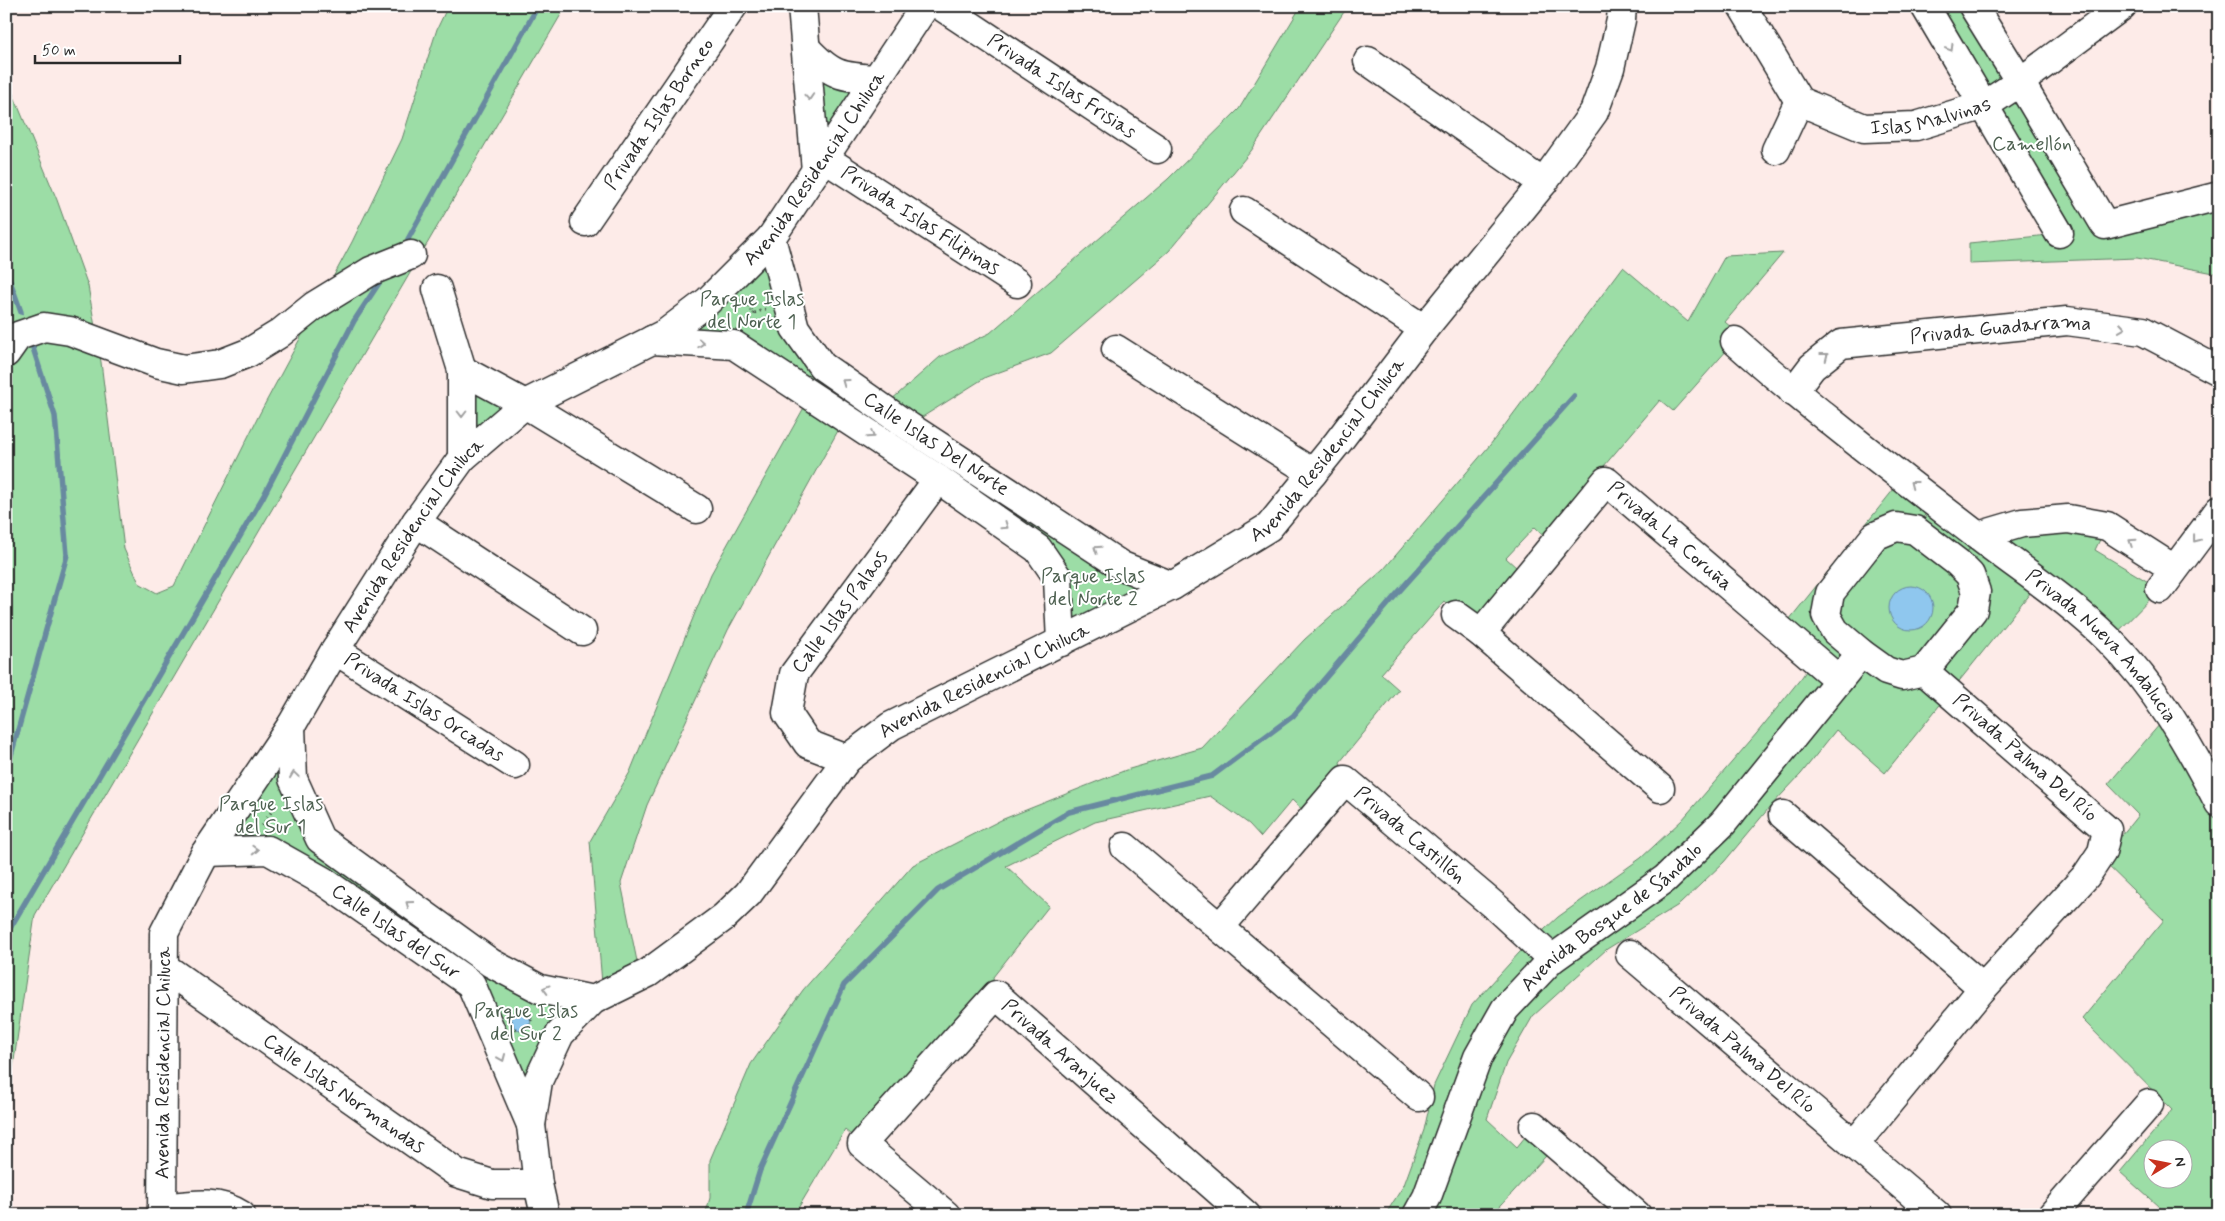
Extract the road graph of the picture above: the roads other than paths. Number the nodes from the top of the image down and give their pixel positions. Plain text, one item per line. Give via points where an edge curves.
1 (733, 6) edge
2 (802, 6) edge
3 (925, 6) edge
4 (941, 6) edge
5 (1622, 6) edge
6 (1742, 6) edge
7 (1925, 6) edge
8 (1973, 6) edge
9 (2122, 6) edge
10 (806, 48) junction
11 (1368, 61) dead end
12 (877, 79) junction
13 (2020, 82) junction
14 (1799, 101) junction
15 (1985, 105) junction
16 (1157, 149) dead end
17 (1776, 150) dead end
18 (820, 165) junction
19 (1543, 184) junction
20 (2219, 196) edge
21 (1244, 211) dead end
22 (585, 222) dead end
23 (2059, 234) dead end
24 (771, 238) junction
25 (411, 255) dead end
26 (1017, 283) dead end
27 (437, 288) dead end
28 (1424, 329) junction
29 (652, 340) junction
30 (1735, 340) dead end
31 (1116, 349) dead end
32 (6, 353) edge
33 (462, 370) junction
34 (2219, 371) edge
35 (1792, 392) junction
36 (525, 404) junction
37 (462, 458) junction
38 (1313, 473) junction
39 (938, 479) junction
40 (1935, 502) junction
41 (698, 509) dead end
42 (2219, 510) edge
43 (416, 522) junction
44 (1915, 530) junction
45 (1978, 536) junction
46 (1958, 563) junction
47 (1172, 586) junction
48 (1456, 615) dead end
49 (582, 631) dead end
50 (1481, 633) junction
51 (1061, 642) junction
52 (335, 650) junction
53 (1861, 652) junction
54 (1924, 671) junction
55 (1839, 680) junction
56 (291, 726) junction
57 (847, 759) junction
58 (515, 765) dead end
59 (1660, 788) dead end
60 (2219, 802) edge
61 (1783, 815) dead end
62 (1125, 847) dead end
63 (206, 852) junction
64 (1220, 927) junction
65 (1630, 954) dead end
66 (1552, 959) junction
67 (164, 967) junction
68 (1983, 988) junction
69 (593, 1000) junction
70 (1419, 1097) dead end
71 (2149, 1104) dead end
72 (531, 1125) junction
73 (1534, 1126) dead end
74 (1854, 1145) junction
75 (538, 1184) junction
76 (162, 1211) edge
77 (241, 1215) edge
78 (545, 1215) edge
79 (946, 1215) edge
80 (1246, 1215) edge
81 (1417, 1215) edge
82 (1637, 1215) edge
83 (1937, 1215) edge
84 (2052, 1215) edge

1 - 22 street, Privada Islas Borneo
2 - 10 street
3 - 12 street, Avenida Residencial Chiluca
4 - 16 street, Privada Islas Frisias
5 - 19 street, Avenida Residencial Chiluca via 1610,68 1594,112
6 - 14 street
7 -> 15 street
8 - 13 street
9 - 13 street, Islas Malvinas
10 - 12 street via 824,67 850,77
10 -> 18 street
11 - 19 street
12 - 18 street, Avenida Residencial Chiluca
13 - 15 street, Islas Malvinas
13 - 20 street via 2104,225
14 - 15 street, Islas Malvinas via 1864,128 1916,126
14 - 17 street
15 - 23 street
18 - 24 street, Avenida Residencial Chiluca
18 - 26 street, Privada Islas Filipinas
19 - 28 street, Avenida Residencial Chiluca
21 - 28 street
24 - 29 street, Avenida Residencial Chiluca via 708,301
47 -> 24 street, Calle Islas Del Norte via 1122,566 822,366 795,328
25 - 32 street via 371,271 314,306 279,334 248,353 220,364 184,368 156,363 70,331 44,327 18,336
27 - 33 street
28 - 38 street, Avenida Residencial Chiluca
29 - 36 street, Avenida Residencial Chiluca
29 -> 39 street, Calle Islas Del Norte via 734,345
30 - 35 street
31 - 38 street
33 - 36 street
33 -> 37 street
35 -> 34 street, Privada Guadarrama via 1812,367 1841,344 2067,320 2143,331
40 -> 35 street
36 - 37 street, Avenida Residencial Chiluca
36 - 41 street
37 - 43 street, Avenida Residencial Chiluca
38 - 47 street, Avenida Residencial Chiluca via 1269,527
39 -> 51 street, Calle Islas Del Norte via 1038,549 1058,578
39 - 57 street, Calle Islas Palaos via 794,674 787,713 808,744
40 - 44 street
40 - 45 street
42 -> 45 street via 2167,579 2107,526 2068,520 2022,523
43 - 49 street
43 - 52 street, Avenida Residencial Chiluca
44 - 46 street
44 - 53 street via 1896,526 1875,536 1830,593 1826,615 1835,631
45 - 46 street
45 - 60 street, Privada Nueva Andalucia via 2063,599 2110,641 2153,691 2191,749
46 - 54 street via 1970,575 1976,592 1973,610
47 - 51 street, Avenida Residencial Chiluca
48 - 50 street
50 - 55 street, Privada La Coruña via 1606,482
50 - 59 street
51 - 57 street, Avenida Residencial Chiluca via 891,726
52 - 56 street, Avenida Residencial Chiluca
52 - 58 street, Privada Islas Orcadas
53 - 54 street via 1886,671 1902,676
53 - 55 street, Avenida Bosque de Sándalo
54 - 68 street, Privada Palma Del Río via 2107,830 2102,852 2086,876
55 - 66 street, Avenida Bosque de Sándalo via 1723,823 1665,880
56 - 63 street, Avenida Residencial Chiluca
69 -> 56 street, Calle Islas del Sur via 540,988 491,963 320,840 293,779
57 - 69 street, Avenida Residencial Chiluca via 748,894 724,917 648,973
61 - 68 street
62 - 64 street
63 - 67 street, Avenida Residencial Chiluca via 164,933
63 -> 72 street, Calle Islas del Sur via 268,850 322,881 471,984
64 - 66 street, Privada Castillón via 1345,780
64 - 70 street
65 - 74 street, Privada Palma Del Río
66 - 81 street, Avenida Bosque de Sándalo via 1505,1009 1478,1057 1427,1197
67 - 75 street, Calle Islas Normandas via 457,1173 492,1184
67 - 76 street, Avenida Residencial Chiluca
68 - 74 street, Privada Palma Del Río
69 - 72 street, Avenida Residencial Chiluca via 560,1034 538,1081
71 - 84 street
72 - 75 street, Avenida Residencial Chiluca
73 - 82 street
74 - 83 street, Privada Palma Del Río
75 - 78 street, Avenida Residencial Chiluca
76 - 77 street via 208,1203 235,1210
79 - 80 street, Privada Aranjuez via 862,1144 996,995

